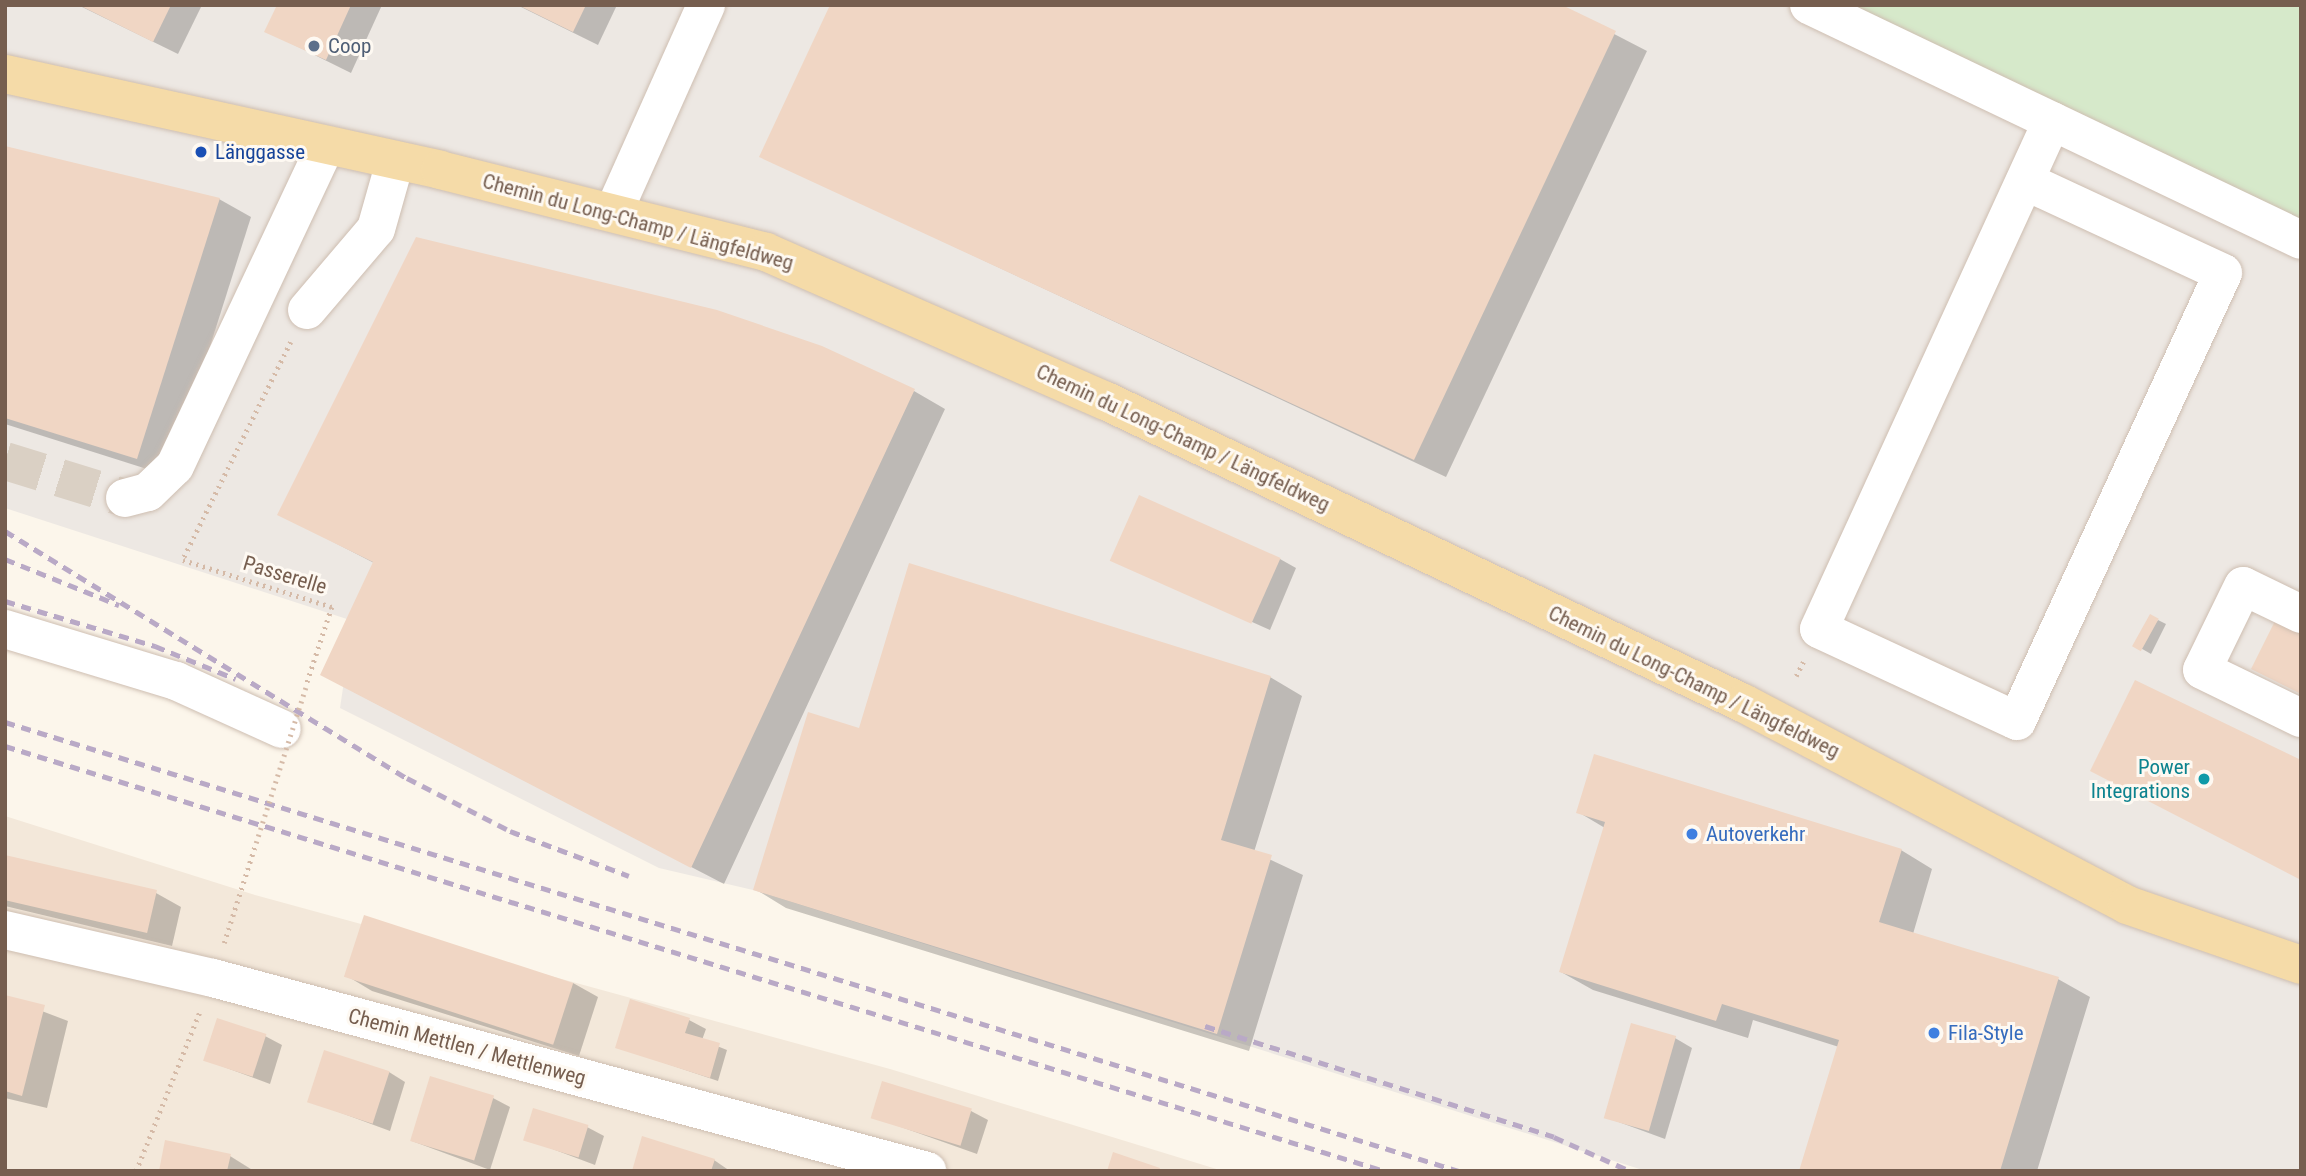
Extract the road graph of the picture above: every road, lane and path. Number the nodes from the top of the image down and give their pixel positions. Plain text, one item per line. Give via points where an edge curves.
1 (706, 5) edge
2 (1809, 5) edge
3 (5, 74) edge
4 (2052, 121) junction
5 (326, 147) junction
6 (395, 162) junction
7 (2025, 181) junction
8 (614, 211) junction
9 (2301, 240) edge
10 (307, 310) joint
11 (125, 498) tunnel mouth
12 (2301, 614) edge
13 (5, 629) edge
14 (2301, 718) edge
15 (282, 729) dead end
16 (5, 930) edge
17 (220, 957) dead end
18 (2301, 965) edge
19 (205, 998) dead end
20 (136, 1171) edge
21 (928, 1171) edge

1 - 8 street
2 - 4 street
3 - 5 main road, Chemin du Long-Champ / Längfeldweg
4 - 7 street
4 - 9 street
5 - 6 main road, Chemin du Long-Champ / Längfeldweg
5 - 11 street via 175,466 148,492
6 - 8 main road, Chemin du Long-Champ / Längfeldweg
6 - 10 street via 376,229
7 - 7 street via 1819,629 2017,721 2223,273
8 - 18 main road, Chemin du Long-Champ / Längfeldweg via 766,253 890,302 1743,703 2127,905
10 - 17 path, Passerelle, bridge via 183,560 332,607
12 - 14 street via 2243,586 2202,670
13 - 15 street via 176,681
16 - 21 street, Chemin Mettlen / Mettlenweg via 213,978
19 - 20 path

